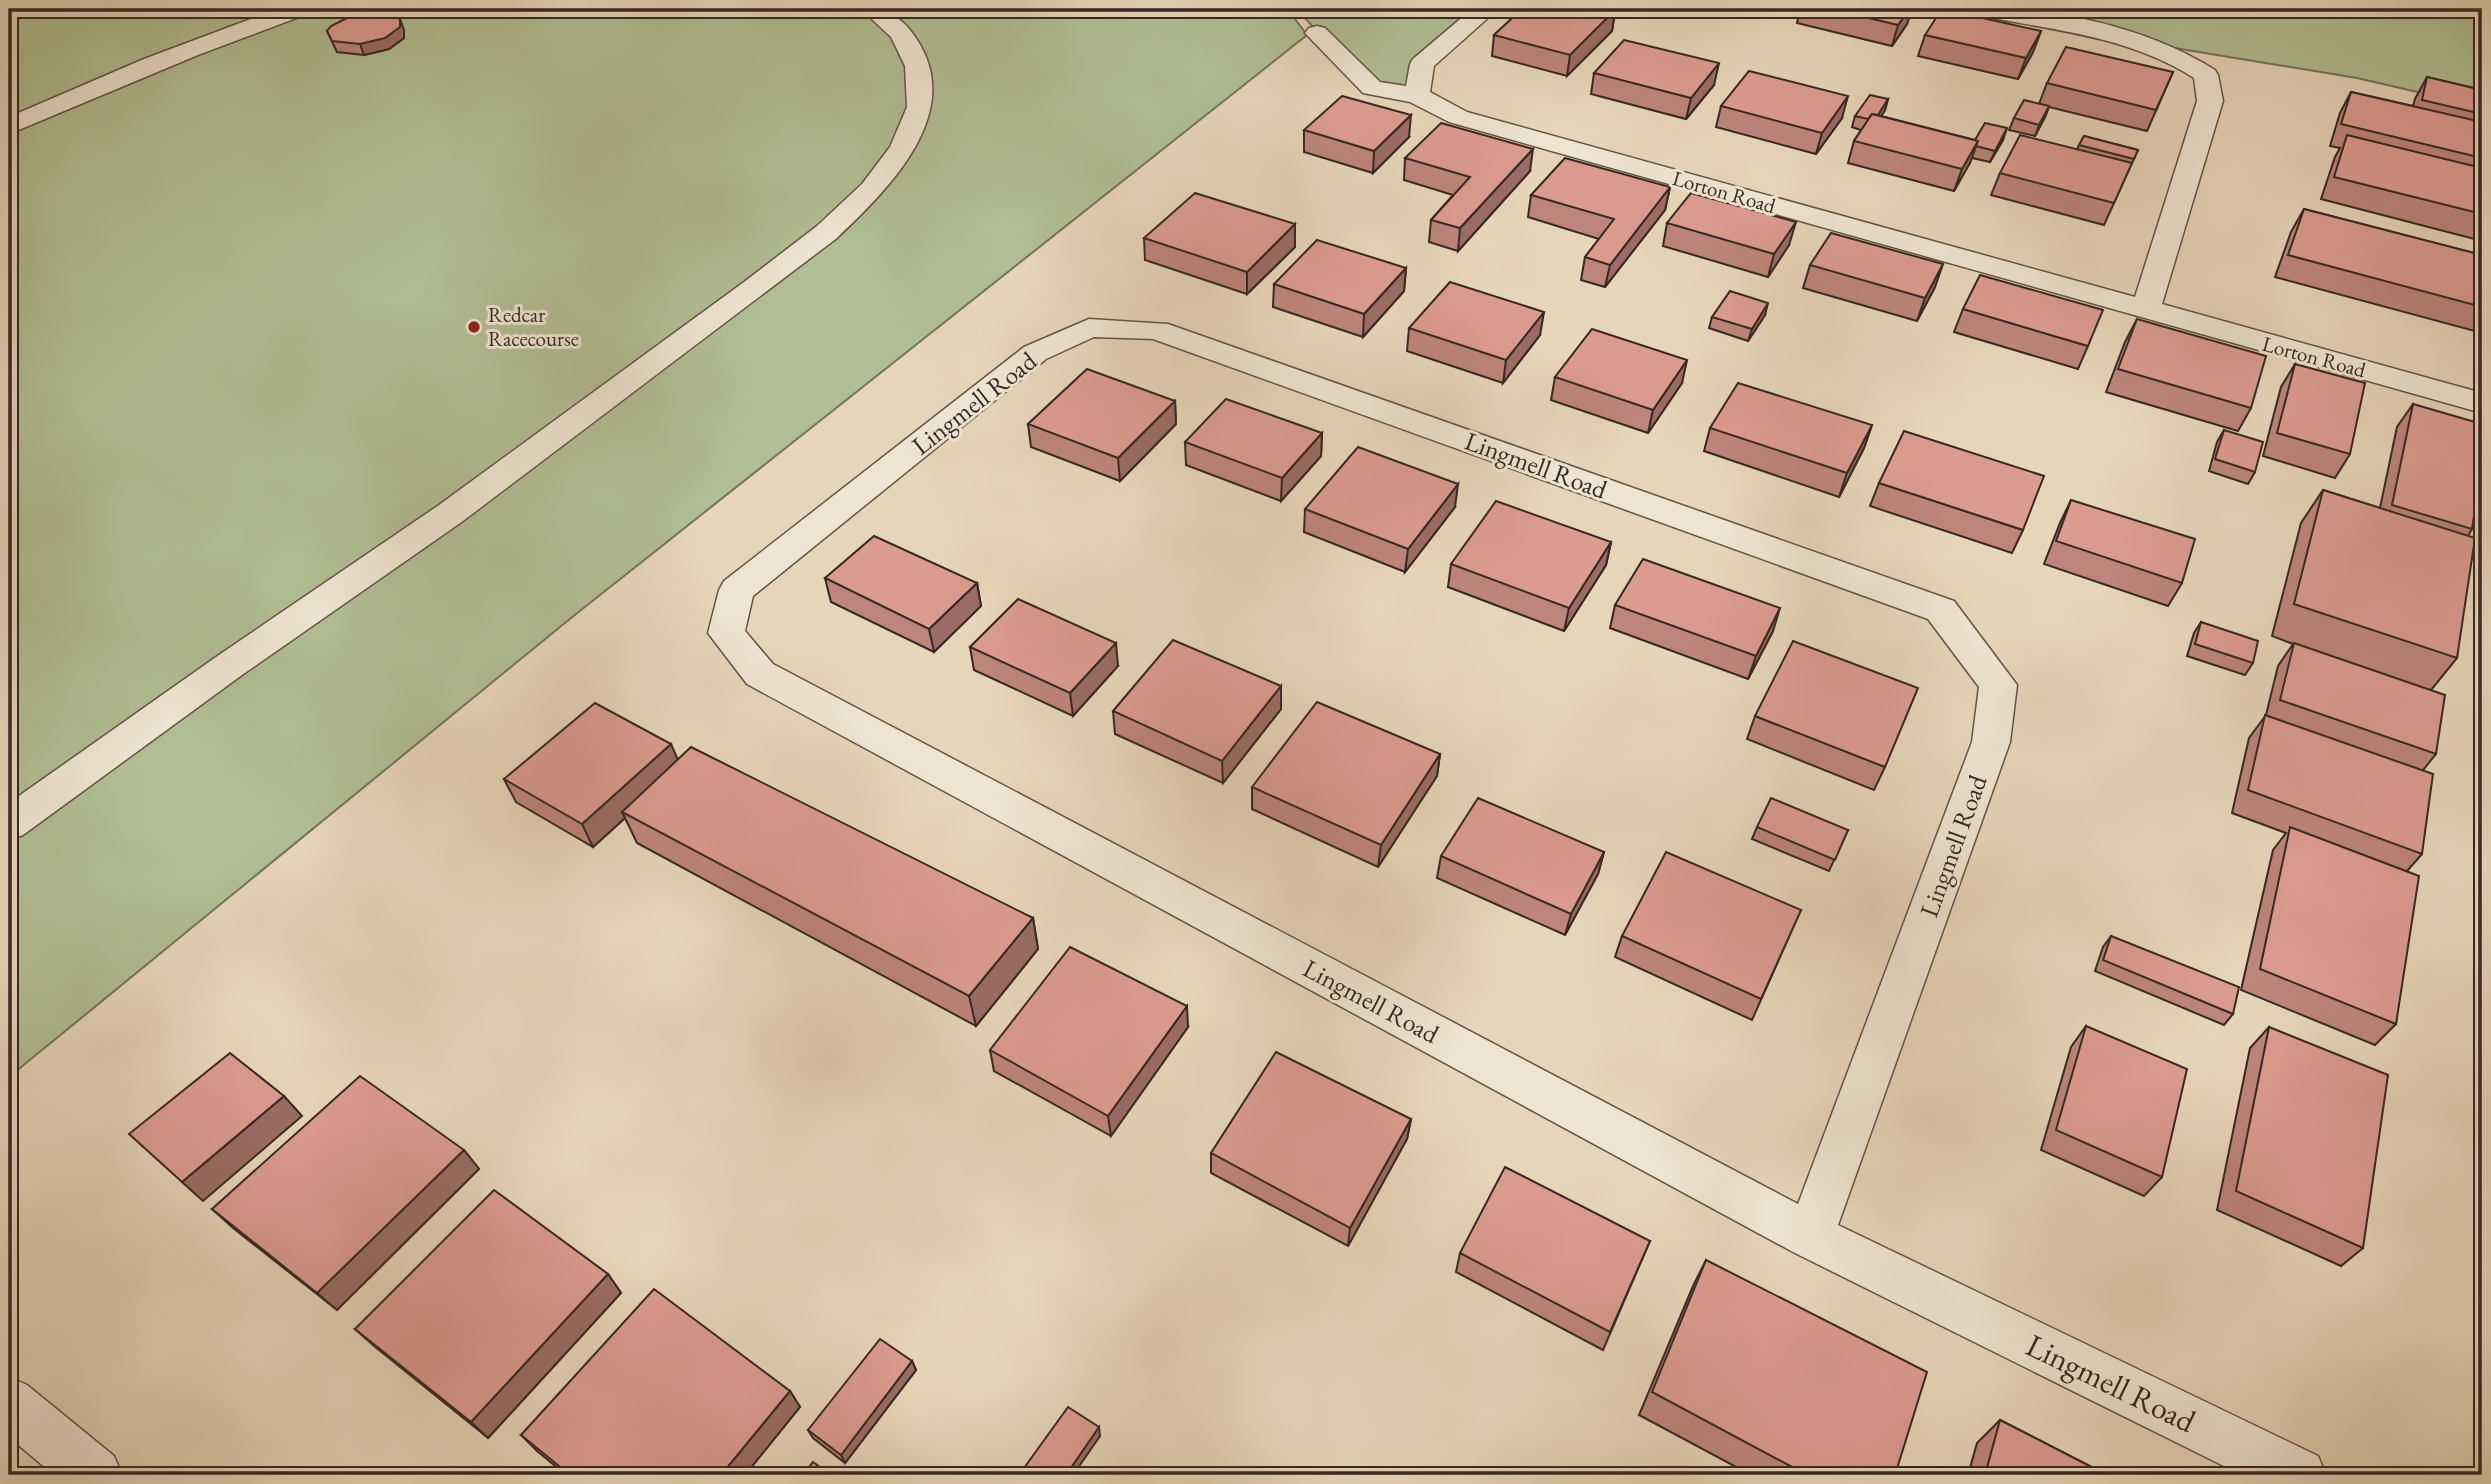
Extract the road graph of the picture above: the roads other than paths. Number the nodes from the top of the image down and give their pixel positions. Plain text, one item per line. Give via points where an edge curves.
1 (299, 9) edge
2 (873, 9) edge
3 (1486, 9) edge
4 (1981, 9) edge
5 (1317, 33) dead end
6 (1417, 95) junction
7 (9, 126) edge
8 (2146, 310) junction
9 (2482, 403) edge
10 (9, 824) edge
11 (1810, 1236) junction
12 (9, 1402) edge
13 (95, 1475) edge
14 (2299, 1475) edge

1 - 7 street via 232,32
2 - 10 street via 901,34 917,66 920,107 904,148 872,190 765,280 451,513
3 - 6 street via 1422,64
4 - 8 street via 2150,44 2206,75 2210,101
5 - 6 street, Lorton Road via 1372,88
6 - 8 street, Lorton Road via 1458,117
8 - 9 street, Lorton Road
11 - 11 street, Lingmell Road via 1990,742 1998,685 1941,610 1157,330 1089,328 1035,353 737,590 726,633 760,674
11 - 14 street, Lingmell Road
12 - 13 street

